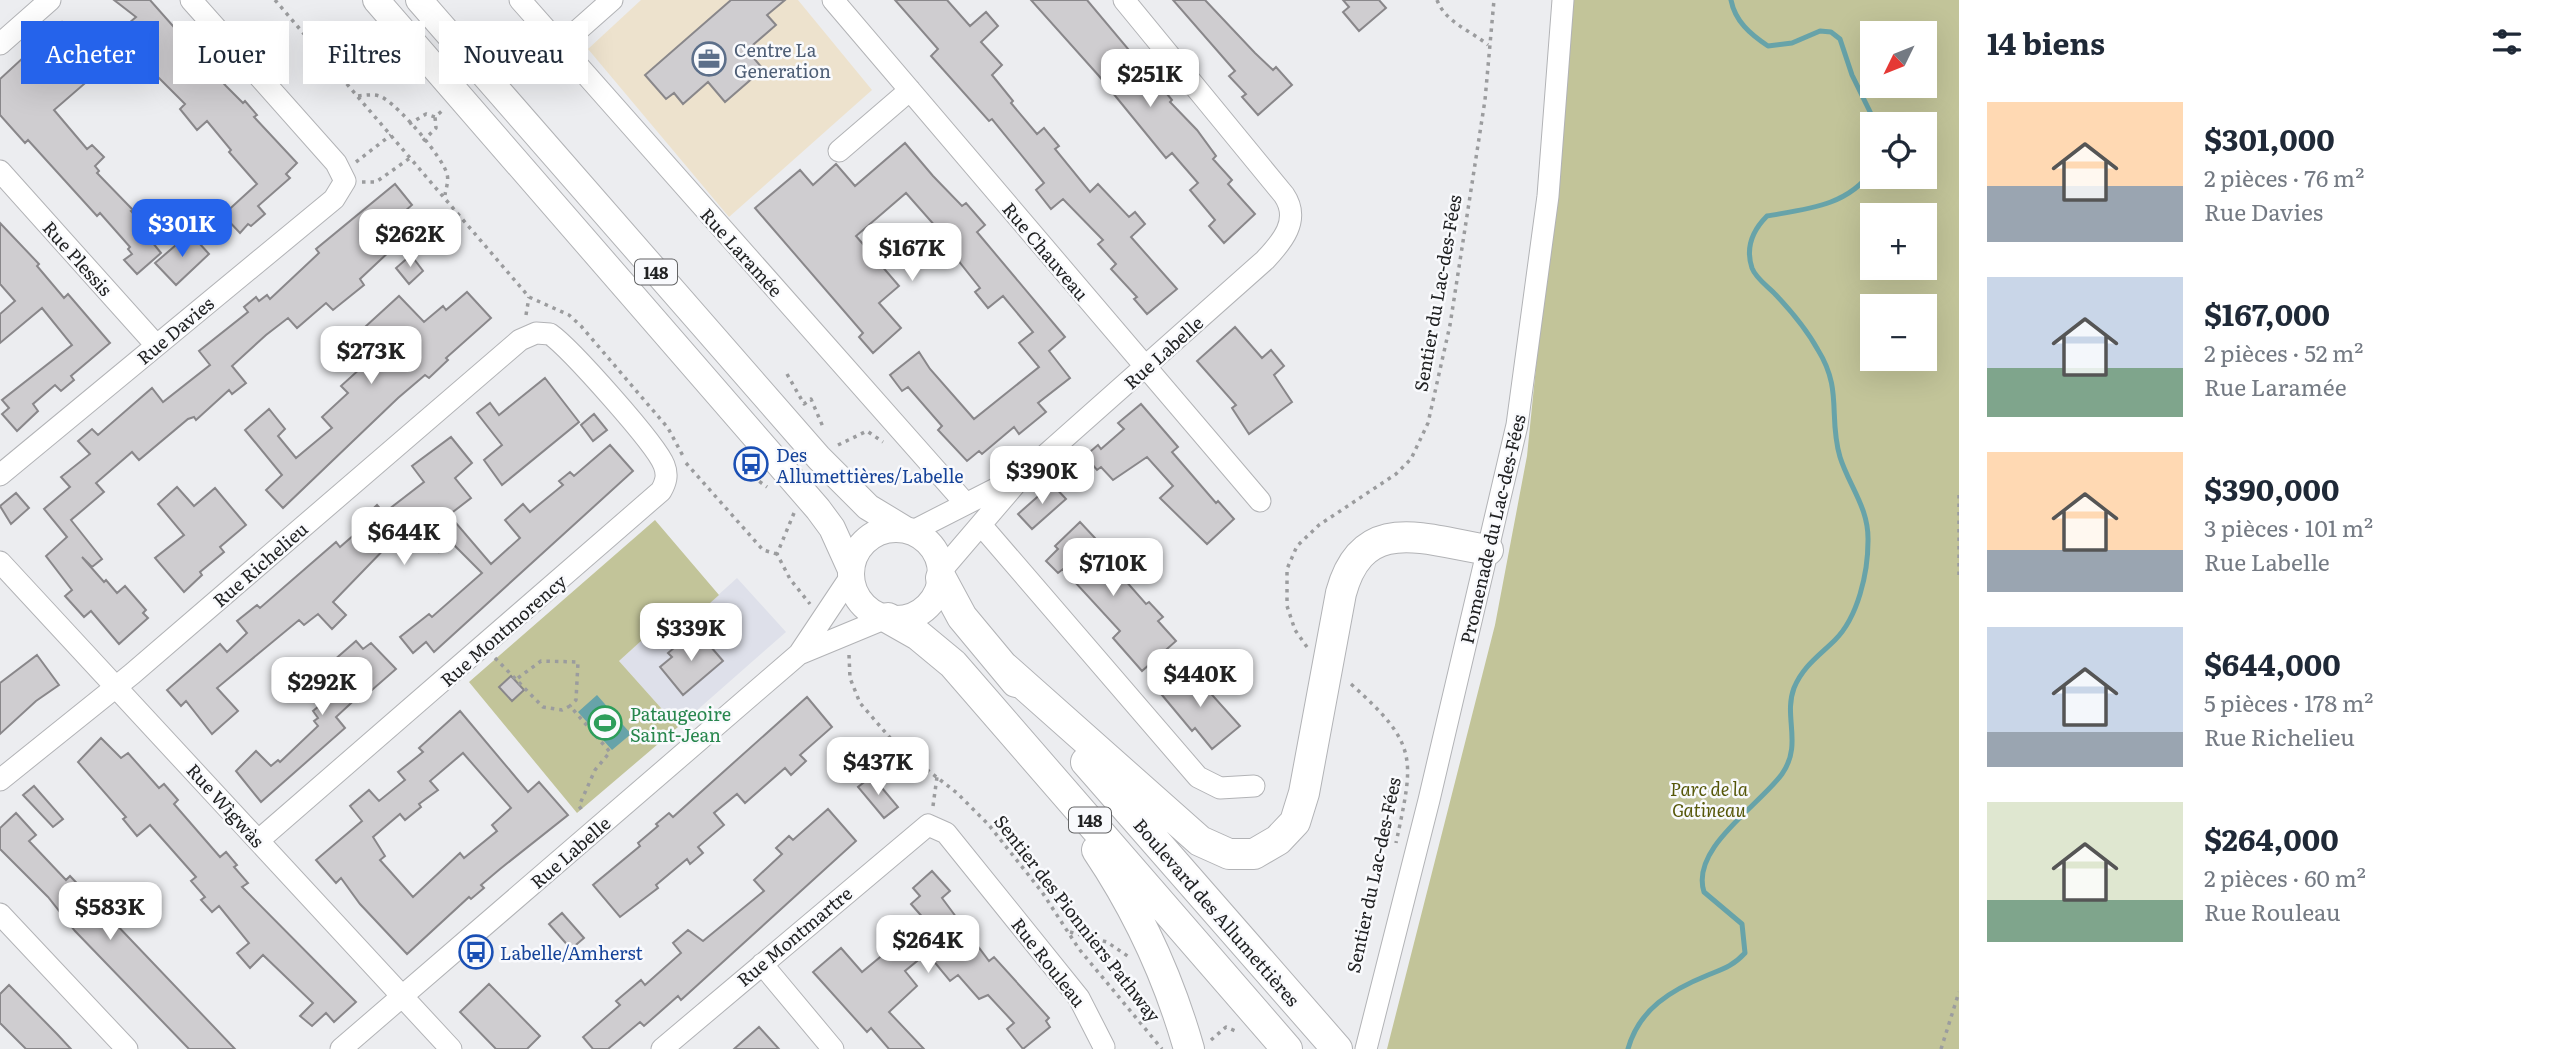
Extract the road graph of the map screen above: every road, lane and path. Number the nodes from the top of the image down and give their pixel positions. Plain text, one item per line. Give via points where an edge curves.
1 (50, 0) edge
2 (191, 0) edge
3 (275, 0) edge
4 (376, 0) edge
5 (419, 0) edge
6 (520, 0) edge
7 (612, 0) edge
8 (833, 0) edge
9 (1125, 0) edge
10 (1437, 0) edge
11 (1494, 0) edge
12 (1563, 0) edge
13 (538, 21) edge
14 (588, 21) edge
15 (0, 44) edge
16 (1489, 45) junction
17 (588, 78) edge
18 (910, 90) junction
19 (358, 96) junction
20 (447, 106) dead end
21 (435, 117) junction
22 (409, 124) junction
23 (391, 135) junction
24 (424, 141) junction
25 (839, 151) dead end
26 (411, 158) junction
27 (0, 171) edge
28 (344, 176) junction
29 (445, 195) junction
30 (156, 345) junction
31 (1147, 369) junction
32 (787, 374) dead end
33 (612, 399) joint
34 (827, 436) dead end
35 (891, 446) dead end
36 (832, 448) dead end
37 (1024, 474) junction
38 (0, 475) edge
39 (1959, 495) edge
40 (1260, 501) dead end
41 (965, 505) junction
42 (796, 509) dead end
43 (981, 525) junction
44 (909, 531) junction
45 (1488, 550) junction
46 (777, 554) junction
47 (3, 571) edge
48 (851, 573) junction
49 (941, 575) junction
50 (1959, 575) edge
51 (814, 608) dead end
52 (887, 618) junction
53 (483, 647) junction
54 (846, 648) dead end
55 (1308, 649) dead end
56 (799, 654) junction
57 (1004, 667) junction
58 (518, 678) junction
59 (1351, 684) dead end
60 (116, 686) junction
61 (570, 706) junction
62 (1032, 754) junction
63 (937, 777) junction
64 (0, 780) edge
65 (1254, 786) dead end
66 (584, 813) dead end
67 (928, 825) junction
68 (259, 840) junction
69 (1393, 856) dead end
70 (0, 914) edge
71 (762, 964) junction
72 (1959, 992) edge
73 (402, 998) junction
74 (1241, 1033) dead end
75 (1282, 1044) edge
76 (1104, 1047) dead end
77 (127, 1049) edge
78 (341, 1049) edge
79 (451, 1049) edge
80 (662, 1049) edge
81 (833, 1049) edge
82 (1162, 1049) edge
83 (1189, 1049) edge
84 (1209, 1049) edge
85 (1337, 1049) edge
86 (1366, 1049) edge
87 (1941, 1049) edge

1 - 15 street
2 - 28 street
3 - 19 path
4 - 48 main road, 148 via 818,509 832,528
5 - 44 main road, 148 via 819,458 868,507
6 - 13 street, Rue Laramée
7 - 14 street
8 - 18 street, Rue Chauveau
9 - 31 street, Rue Labelle via 1289,202 1287,233 1265,260
10 - 16 path via 1449,20
11 - 16 path, Sentier du Lac-des-Fées
12 - 45 street, Promenade du Lac-des-Fées via 1534,309 1517,425
16 - 55 path, Sentier du Lac-des-Fées via 1485,100 1450,325 1428,423 1411,459 1396,474 1319,525 1297,546 1287,569 1287,606
17 - 41 street, Rue Laramée
18 - 25 street
18 - 31 street, Rue Chauveau
19 - 22 path via 384,98
19 - 23 path
20 - 21 path
21 - 22 path via 426,114
21 - 24 path via 436,128
22 - 24 path
23 - 26 path
23 - 28 path
24 - 29 path via 444,165 449,178
26 - 28 path via 376,182
26 - 29 path
27 - 30 street, Rue Plessis
28 - 30 street, Rue Davies via 334,199
29 - 46 path via 529,297 569,315 581,326 668,428 695,477 763,550
30 - 38 street, Rue Davies
31 - 37 street, Rue Labelle
31 - 40 street, Rue Chauveau
32 - 34 path via 803,404 811,399
33 - 53 street, Rue Montmorency via 660,458 666,482 645,508
33 - 60 street, Rue Richelieu via 560,341 550,334 529,335
35 - 36 path via 867,431
37 - 41 street, Rue Labelle
37 - 43 street, Rue Labelle
39 - 50 path
41 - 44 street, Rue Labelle
42 - 46 path
43 - 49 street, Rue Labelle
43 - 65 street via 1198,778 1220,788
44 - 48 main road via 890,529 863,543
44 - 49 main road via 935,551
45 - 57 highway via 1407,538 1382,539 1365,547 1352,563 1341,593 1301,809 1278,840 1254,854 1229,854 1200,841
45 - 86 street, Promenade du Lac-des-Fées
46 - 51 path
47 - 60 street, Rue Wìgwàs
48 - 52 main road via 864,605
48 - 56 street, Rue Labelle
49 - 52 main road via 938,590 923,610 900,619
49 - 57 highway, Boulevard des Allumettières / 148 via 962,617
52 - 56 street, Rue Labelle
52 - 62 highway, Boulevard des Allumettières / 148 via 918,635 953,664
53 - 58 path
53 - 68 street, Rue Montmorency
54 - 63 path, Sentier des Pionniers Pathway via 860,704 898,747
56 - 73 street, Rue Labelle
57 - 85 highway, Boulevard des Allumettières / 148
58 - 61 path via 543,707 562,710
58 - 61 path via 541,661 578,662 576,700
59 - 69 path, Sentier du Lac-des-Fées via 1385,714 1409,759 1408,787
60 - 64 street, Rue Richelieu
60 - 68 street, Rue Wìgwàs
61 - 66 path via 610,752 595,770 579,806
62 - 75 highway, Boulevard des Allumettières / 148
62 - 83 highway via 1103,859 1145,934
63 - 67 path
63 - 82 path, Sentier des Pionniers Pathway via 1000,837 1079,949
67 - 71 street, Rue Montmartre
67 - 76 street, Rue Rouleau via 946,832 1079,998
68 - 73 street, Rue Wìgwàs
70 - 77 street
71 - 80 street, Rue Montmartre
71 - 81 street
72 - 87 path
73 - 78 street, Rue Labelle
73 - 79 street, Rue Wìgwàs
74 - 84 path via 1233,1028 1220,1030

